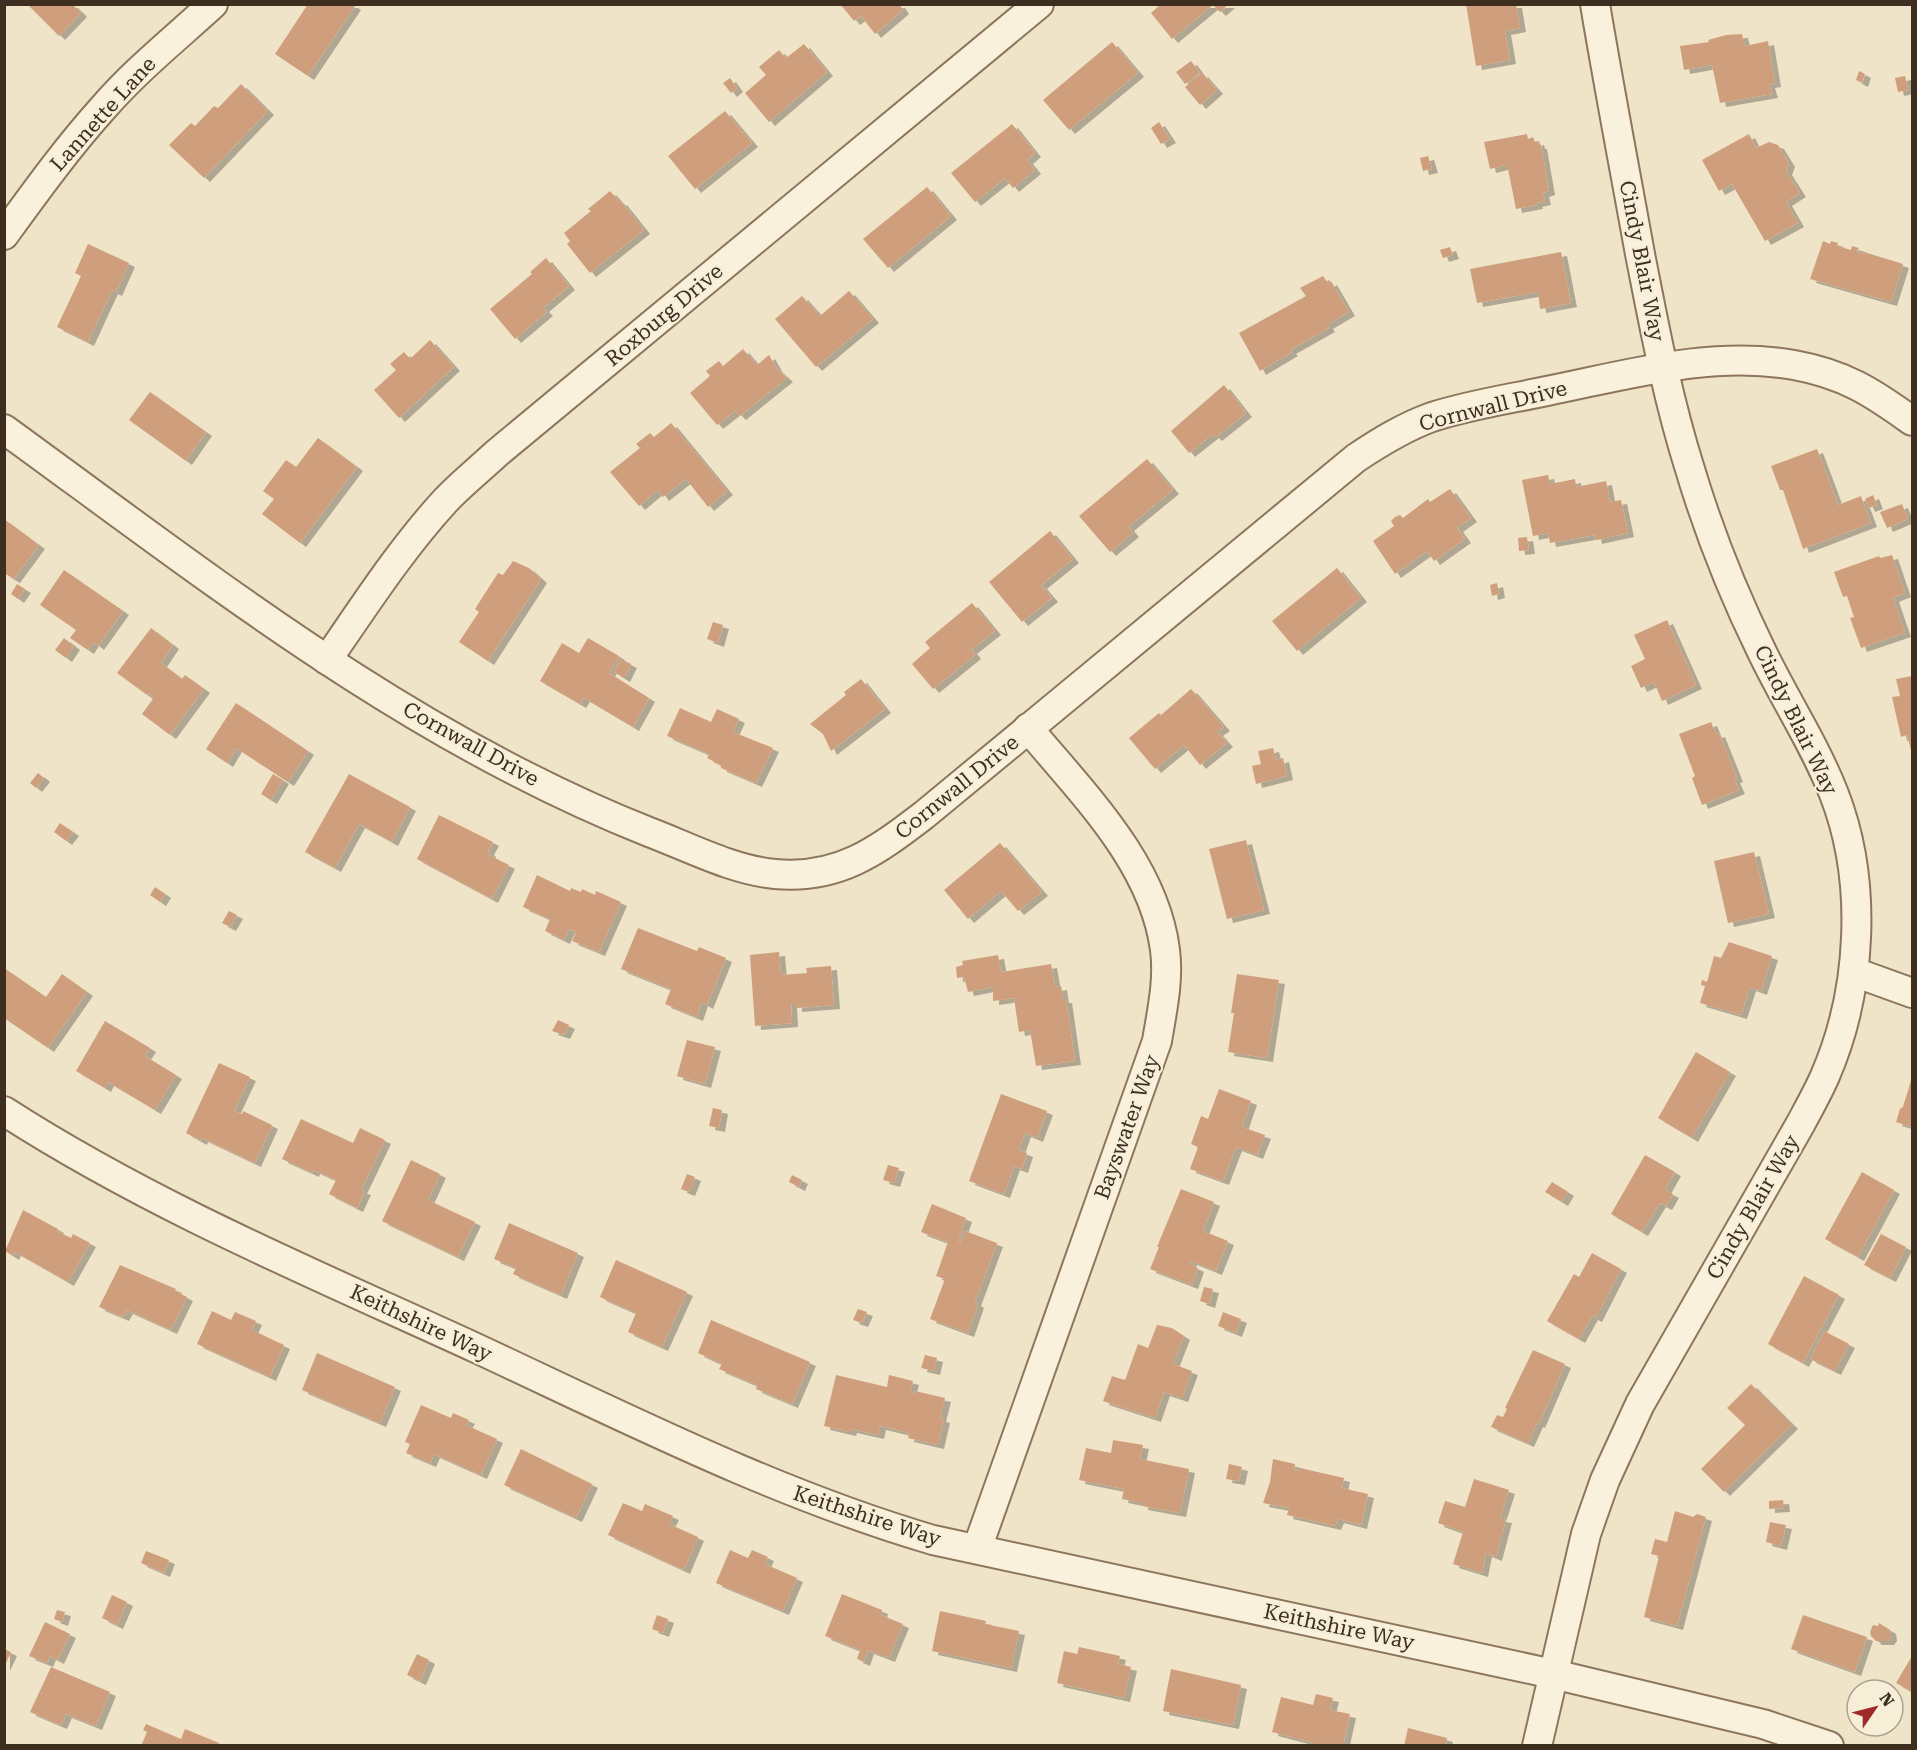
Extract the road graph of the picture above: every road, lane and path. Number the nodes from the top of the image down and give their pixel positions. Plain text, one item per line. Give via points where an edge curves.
1 (213, 4) edge
2 (1595, 4) edge
3 (1029, 7) edge
4 (4, 235) edge
5 (1662, 367) junction
6 (1912, 421) edge
7 (4, 429) edge
8 (327, 660) junction
9 (1028, 728) junction
10 (1854, 972) junction
11 (1912, 993) edge
12 (4, 1111) edge
13 (977, 1549) junction
14 (1553, 1674) junction
15 (1537, 1746) edge
16 (1829, 1746) edge

1 - 4 street, Lannette Lane via 105,106
2 - 5 street, Cindy Blair Way
3 - 8 street, Roxburg Drive via 497,453 416,535
5 - 6 street, Cornwall Drive via 1756,361 1794,365 1854,383
5 - 9 street, Cornwall Drive via 1432,417 1382,441 1356,458
5 - 10 street, Cindy Blair Way via 1688,464 1720,554 1763,654 1835,796 1852,862 1857,924
7 - 8 street, Cornwall Drive
8 - 9 street, Cornwall Drive via 445,733 613,818 739,867 775,874 836,868 882,847
9 - 13 street, Bayswater Way via 1117,837 1149,893 1166,951 1166,992 1157,1041
10 - 11 street
10 - 14 street, Cindy Blair Way via 1826,1076 1640,1404 1605,1480 1586,1534
12 - 13 street, Keithshire Way via 82,1159 215,1228 647,1427 786,1489 873,1522
13 - 14 street, Keithshire Way
14 - 15 street, Cindy Blair Way
14 - 16 street, Keithshire Way via 1764,1724

